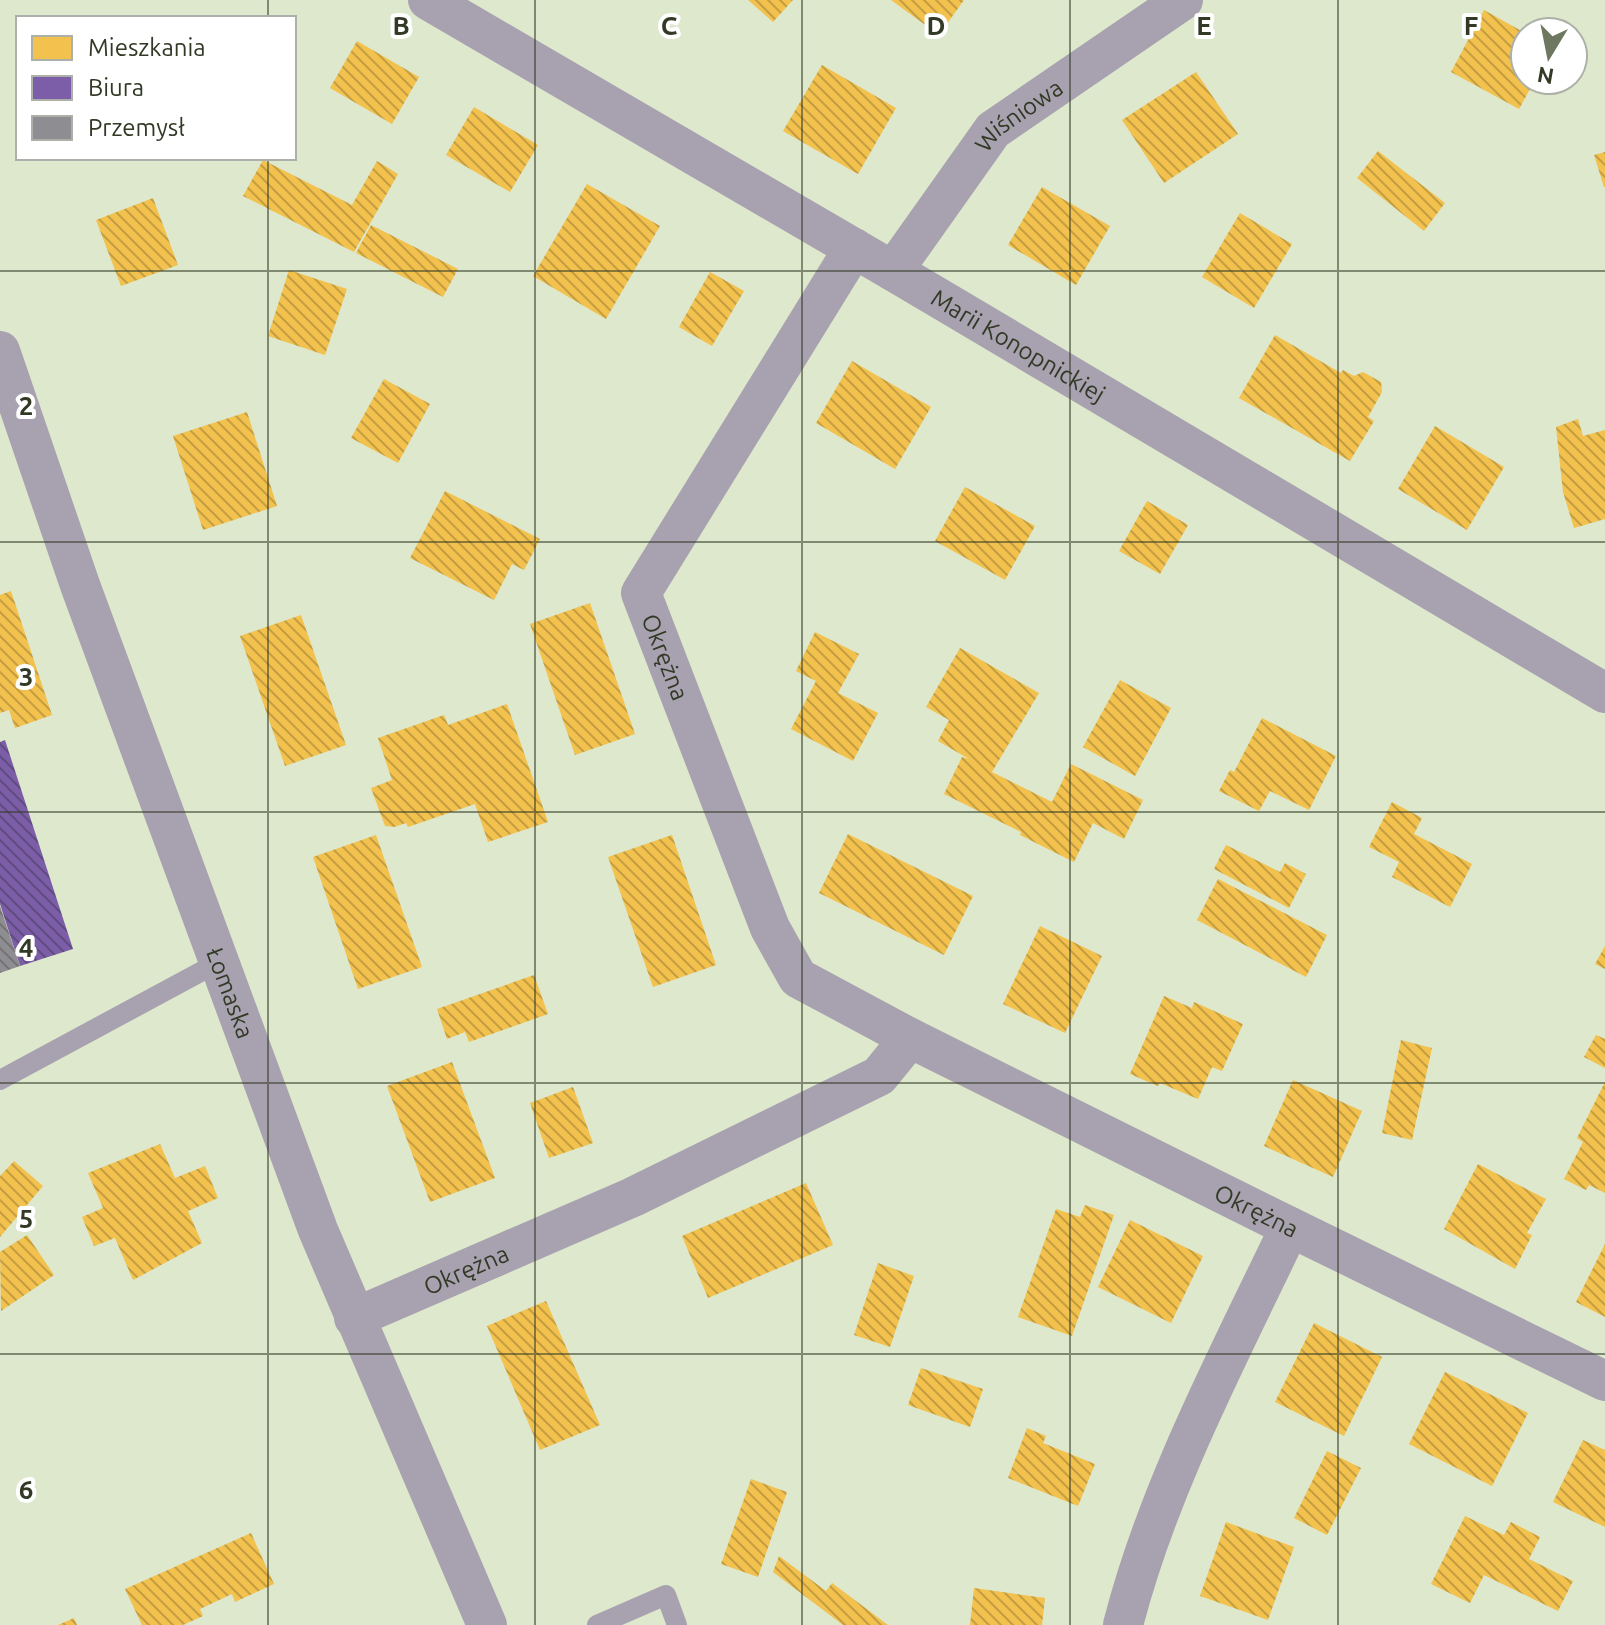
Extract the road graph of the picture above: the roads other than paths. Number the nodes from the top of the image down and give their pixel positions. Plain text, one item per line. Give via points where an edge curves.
1 (428, 0) edge
2 (1183, 0) edge
3 (854, 248) junction
4 (893, 271) junction
5 (0, 351) edge
6 (1605, 693) edge
7 (219, 962) junction
8 (910, 1038) junction
9 (0, 1080) edge
10 (1290, 1227) junction
11 (354, 1318) junction
12 (1605, 1381) edge
13 (487, 1625) edge
14 (597, 1625) edge
15 (677, 1625) edge
16 (1123, 1625) edge

1 - 3 street, Marii Konopnickiej
2 - 4 street, Wiśniowa via 993,130
3 - 4 street, Marii Konopnickiej
3 - 8 street, Okrężna via 641,593 770,928 798,978
4 - 6 street, Marii Konopnickiej
5 - 7 street, Łomaska
7 - 9 lane
7 - 11 street, Łomaska
8 - 10 street, Okrężna
8 - 11 street, Okrężna via 879,1076 633,1197
10 - 12 street, Okrężna
10 - 16 street via 1197,1424 1137,1572
11 - 13 street, Łomaska
14 - 15 lane via 666,1595

